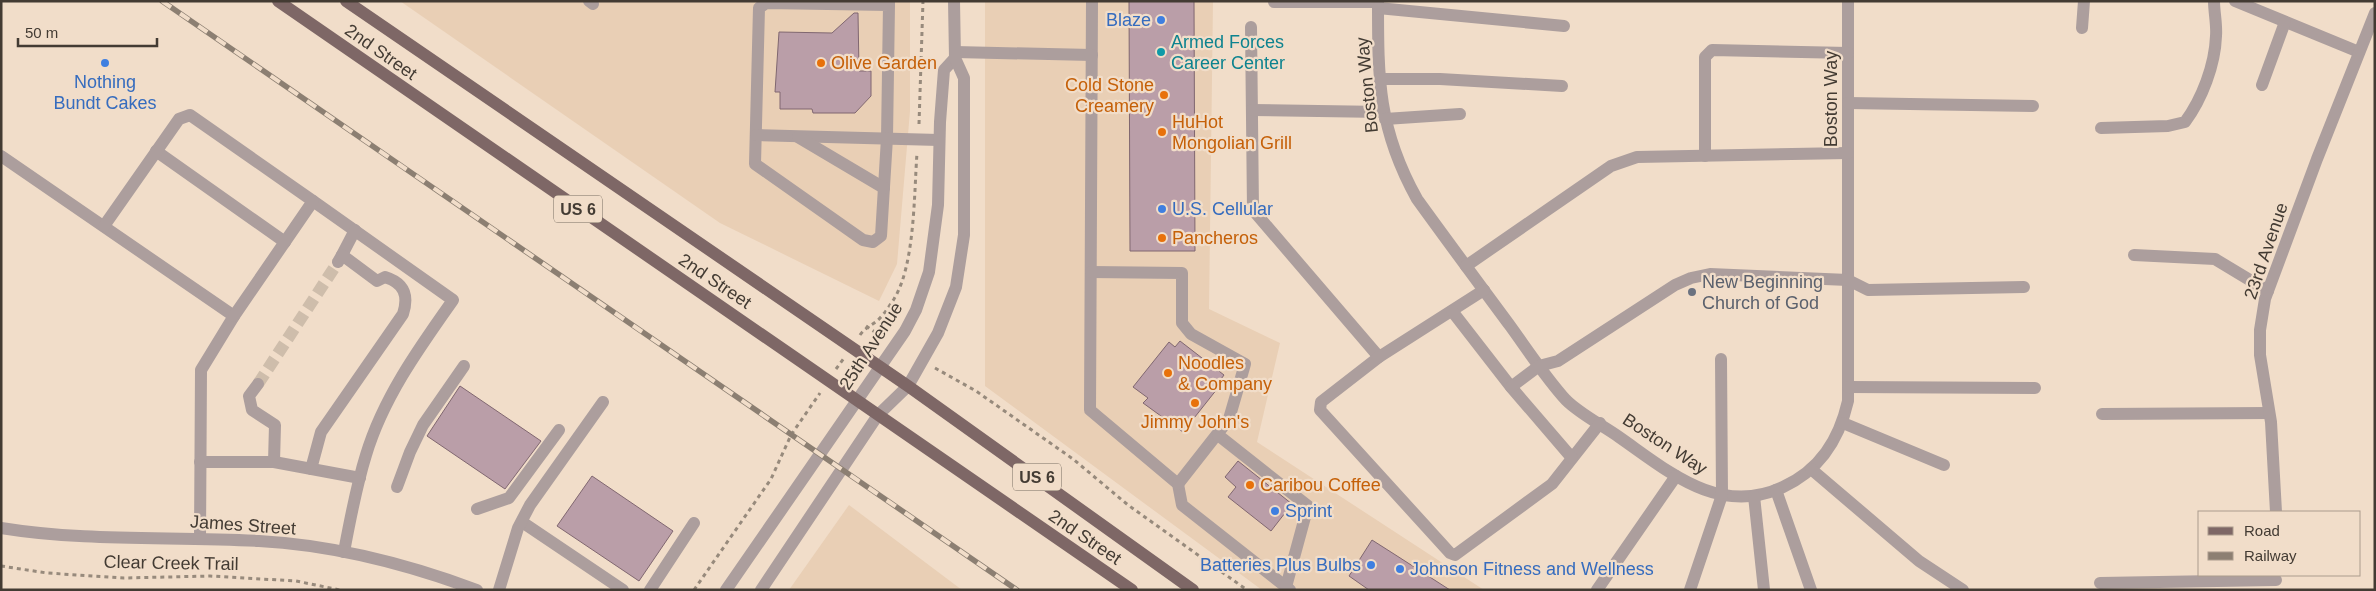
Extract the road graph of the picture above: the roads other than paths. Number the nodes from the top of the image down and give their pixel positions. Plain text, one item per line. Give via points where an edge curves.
1 (278, 1) edge
2 (346, 1) edge
3 (954, 1) edge
4 (1092, 1) edge
5 (1848, 1) edge
6 (2084, 1) edge
7 (2214, 1) edge
8 (2234, 1) edge
9 (1274, 2) edge
10 (888, 3) edge
11 (1378, 4) edge
12 (2375, 13) edge
13 (2286, 22) junction
14 (1564, 26) dead end
15 (1251, 27) dead end
16 (2082, 28) dead end
17 (2359, 52) junction
18 (1848, 53) junction
19 (955, 55) junction
20 (1092, 55) junction
21 (1380, 78) junction
22 (2262, 85) dead end
23 (1562, 86) dead end
24 (1848, 103) junction
25 (2033, 106) dead end
26 (1252, 110) junction
27 (1460, 114) dead end
28 (1384, 116) junction
29 (2101, 128) dead end
30 (756, 135) junction
31 (798, 137) junction
32 (887, 138) junction
33 (939, 140) junction
34 (156, 151) junction
35 (1848, 153) junction
36 (1, 156) edge
37 (1705, 156) junction
38 (884, 188) junction
39 (313, 201) junction
40 (104, 226) junction
41 (355, 230) junction
42 (285, 242) junction
43 (2134, 255) dead end
44 (1466, 266) junction
45 (1091, 272) junction
46 (1848, 280) junction
47 (2024, 287) dead end
48 (1484, 290) junction
49 (2268, 291) junction
50 (1452, 311) junction
51 (234, 316) junction
52 (1379, 357) junction
53 (1720, 359) dead end
54 (464, 366) dead end
55 (1539, 366) junction
56 (880, 367) junction
57 (258, 384) tunnel mouth
58 (908, 386) junction
59 (1511, 387) junction
60 (1848, 387) junction
61 (2035, 388) dead end
62 (857, 400) junction
63 (604, 402) dead end
64 (2269, 413) junction
65 (2102, 414) dead end
66 (878, 415) junction
67 (1600, 423) junction
68 (1843, 423) junction
69 (559, 430) dead end
70 (1218, 435) junction
71 (1572, 458) junction
72 (200, 462) junction
73 (274, 462) junction
74 (1944, 465) dead end
75 (311, 469) junction
76 (1811, 469) junction
77 (1676, 476) junction
78 (360, 478) junction
79 (1178, 484) junction
80 (397, 487) dead end
81 (1776, 490) junction
82 (1722, 495) junction
83 (1754, 496) junction
84 (477, 509) dead end
85 (2276, 511) edge
86 (522, 522) junction
87 (694, 523) dead end
88 (1, 528) edge
89 (200, 539) junction
90 (344, 552) junction
91 (2276, 582) edge
92 (2100, 584) dead end
93 (1288, 588) edge
94 (477, 590) edge
95 (499, 590) edge
96 (623, 590) edge
97 (650, 590) edge
98 (726, 590) edge
99 (761, 590) edge
100 (1132, 590) edge
101 (1193, 590) edge
102 (1597, 590) edge
103 (1690, 590) edge
104 (1764, 590) edge
105 (1811, 590) edge
106 (1964, 590) edge

1 - 62 main road, 2nd Street / US 6
2 - 56 main road, 2nd Street / US 6
3 - 19 street
4 - 20 street
5 - 18 street, Boston Way
6 - 16 street
7 - 29 street via 2216,36 2210,69 2194,109 2185,122 2168,126
8 - 13 street
9 - 11 street
10 - 30 street via 762,4 759,8
10 - 32 street
11 - 14 street
11 - 21 street, Boston Way
12 - 17 street, 23rd Avenue
13 - 17 street
13 - 22 street
15 - 26 street
17 - 49 street, 23rd Avenue
18 - 24 street, Boston Way
18 - 37 street via 1712,50 1707,53
19 - 20 street
19 - 33 street, 25th Avenue via 944,70
19 - 58 street via 964,78 964,235 956,287 938,332
20 - 45 street
21 - 23 street
21 - 28 street, Boston Way
24 - 25 street
24 - 35 street, Boston Way
26 - 28 street
26 - 52 street via 1253,210
27 - 28 street
28 - 44 street, Boston Way via 1391,144 1412,191
30 - 31 street
30 - 38 street via 755,164 863,240 873,242 881,236
31 - 32 street
31 - 38 street
32 - 33 street
32 - 38 street
33 - 56 street, 25th Avenue via 938,205 929,272 916,310
34 - 39 street via 179,119 190,115
34 - 40 street
34 - 42 street
35 - 37 street
35 - 46 street, Boston Way
36 - 40 street
37 - 44 street via 1637,158 1611,166
39 - 41 street
39 - 42 street
40 - 51 street
41 - 75 street via 340,259 377,281 385,277 396,280 404,290 407,303 403,314 321,432
41 - 78 street via 453,300 413,357 388,402 366,454
42 - 51 street
43 - 49 street via 2215,259
44 - 48 street, Boston Way
45 - 70 street via 1182,273 1182,323 1190,334 1245,364 1229,418
45 - 79 street via 1090,410
46 - 47 street via 1868,290
46 - 55 street via 1710,274 1691,278 1675,285 1558,361
46 - 60 street, Boston Way
48 - 50 street
48 - 55 street, Boston Way
49 - 64 street, 23rd Avenue via 2260,330 2260,355
50 - 52 street
50 - 59 street
51 - 72 street via 201,370
52 - 71 street via 1321,402 1320,410 1450,553 1459,554 1552,484
53 - 82 street
54 - 80 street via 423,425
55 - 59 street
55 - 67 street, Boston Way via 1568,402
56 - 58 main road, 2nd Street / US 6
56 - 62 street, 25th Avenue
57 - 73 street via 249,396 252,410 275,425
58 - 66 street
58 - 101 main road, 2nd Street / US 6
59 - 71 street
60 - 61 street
60 - 68 street, Boston Way
62 - 66 main road, 2nd Street / US 6
62 - 98 street, 25th Avenue
63 - 86 street via 530,505
64 - 65 street
64 - 85 street, 23rd Avenue
66 - 99 street
66 - 100 main road, 2nd Street / US 6
67 - 71 street
67 - 77 street, Boston Way
68 - 74 street
68 - 76 street, Boston Way via 1834,443
69 - 84 street via 509,498
70 - 79 street
70 - 93 street via 1308,506
72 - 73 street
72 - 89 street
73 - 75 street
75 - 78 street
76 - 81 street, Boston Way
76 - 106 street via 1920,561
77 - 82 street, Boston Way via 1688,484
77 - 102 street
78 - 90 street
79 - 93 street via 1182,504
81 - 83 street, Boston Way
81 - 105 street
82 - 83 street, Boston Way
82 - 103 street
83 - 104 street
86 - 95 street
86 - 96 street
87 - 97 street
88 - 89 street, James Street via 98,538
89 - 90 street, James Street via 261,541
90 - 94 street, James Street via 427,572
91 - 92 street

